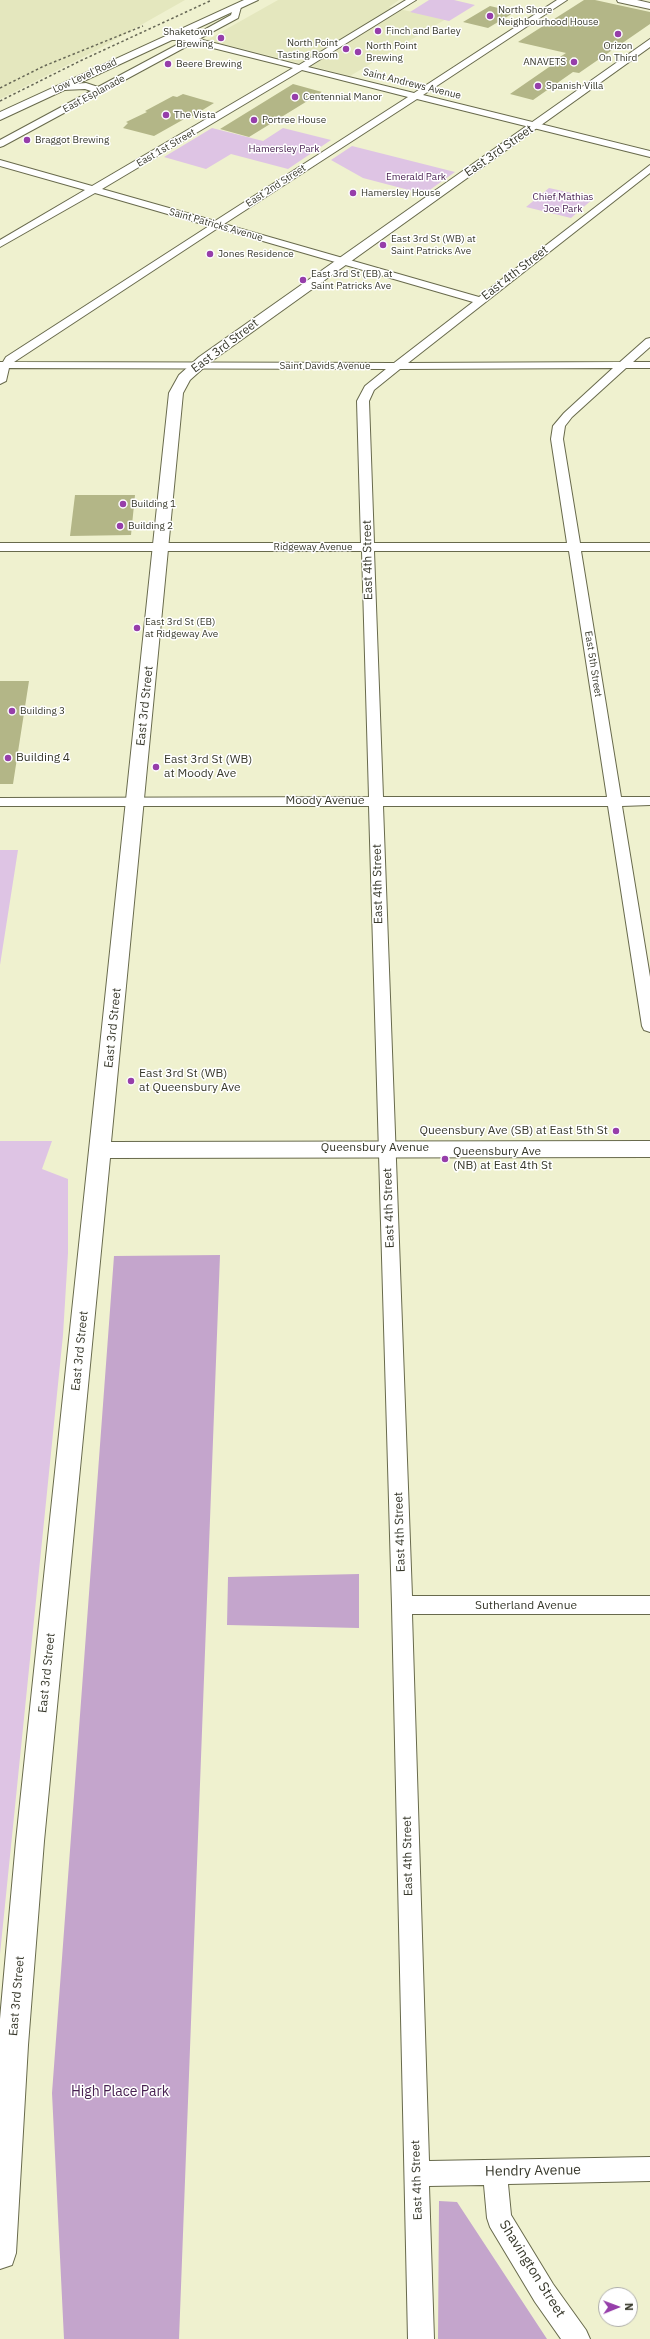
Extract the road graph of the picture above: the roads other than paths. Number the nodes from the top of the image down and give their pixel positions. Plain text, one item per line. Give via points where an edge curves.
1 (253, 0) edge
2 (412, 0) edge
3 (563, 0) edge
4 (622, 0) edge
5 (650, 6) edge
6 (238, 7) junction
7 (170, 37) junction
8 (194, 42) junction
9 (650, 42) edge
10 (174, 50) junction
11 (300, 68) junction
12 (62, 87) junction
13 (100, 91) junction
14 (414, 96) junction
15 (0, 116) edge
16 (534, 125) junction
17 (0, 144) edge
18 (650, 154) edge
19 (0, 163) edge
20 (650, 168) edge
21 (94, 190) junction
22 (216, 225) junction
23 (0, 244) edge
24 (342, 261) junction
25 (479, 300) junction
26 (650, 341) edge
27 (2, 365) edge
28 (650, 365) edge
29 (396, 366) junction
30 (623, 366) junction
31 (196, 367) junction
32 (0, 381) edge
33 (0, 547) edge
34 (161, 547) junction
35 (368, 547) junction
36 (575, 547) junction
37 (650, 547) edge
38 (135, 801) junction
39 (376, 801) junction
40 (614, 801) junction
41 (650, 801) edge
42 (0, 802) edge
43 (650, 1026) edge
44 (386, 1148) junction
45 (650, 1149) edge
46 (101, 1150) junction
47 (402, 1605) junction
48 (650, 1605) edge
49 (650, 2169) edge
50 (495, 2171) junction
51 (416, 2174) junction
52 (0, 2253) edge
53 (421, 2339) edge
54 (577, 2339) edge

1 - 6 street, East Esplanade
2 - 11 street, East 1st Street
3 - 14 street, East 2nd Street
4 - 5 street
6 - 7 street, East Esplanade
6 - 8 street, East Esplanade via 235,16
7 - 8 street, Saint Andrews Avenue
7 - 10 street
7 - 12 street, Low Level Road
8 - 10 street, East Esplanade
8 - 11 street, Saint Andrews Avenue
9 - 16 street, East 3rd Street
10 - 13 street, East Esplanade
11 - 14 street, Saint Andrews Avenue
11 - 21 street, East 1st Street
12 - 13 street via 86,86
12 - 15 street, Low Level Road
13 - 17 street, East Esplanade
14 - 16 street, Saint Andrews Avenue
14 - 22 street, East 2nd Street
16 - 18 street, Saint Andrews Avenue
16 - 24 street, East 3rd Street
19 - 21 street, Saint Patricks Avenue
20 - 25 street, East 4th Street
21 - 22 street, Saint Patricks Avenue
21 - 23 street, East 1st Street
22 - 24 street, Saint Patricks Avenue
22 - 27 street, East 2nd Street
24 - 25 street, Saint Patricks Avenue
24 - 31 street, East 3rd Street
25 - 29 street, East 4th Street
26 - 30 street, East 5th Street
27 - 31 street, Saint Davids Avenue
27 - 32 street
28 - 30 street, Saint Davids Avenue
29 - 30 street, Saint Davids Avenue
29 - 31 street, Saint Davids Avenue
29 - 35 street, East 4th Street via 366,391 363,401
30 - 36 street, East 5th Street via 562,420 557,432
31 - 34 street, East 3rd Street via 184,378 176,393
33 - 34 street, Ridgeway Avenue
34 - 35 street, Ridgeway Avenue
34 - 38 street, East 3rd Street
35 - 36 street, Ridgeway Avenue
35 - 39 street, East 4th Street
36 - 37 street, Ridgeway Avenue
36 - 40 street, East 5th Street
38 - 39 street, Moody Avenue
38 - 42 street, Moody Avenue
38 - 46 street, East 3rd Street
39 - 40 street, Moody Avenue
39 - 44 street, East 4th Street
40 - 41 street, Moody Avenue
40 - 43 street, East 5th Street
44 - 45 street, Queensbury Avenue
44 - 46 street, Queensbury Avenue
44 - 47 street, East 4th Street
46 - 52 street, East 3rd Street via 30,1841 13,2045
47 - 48 street, Sutherland Avenue
47 - 51 street, East 4th Street
49 - 50 street, Hendry Avenue
50 - 51 street, Hendry Avenue
50 - 54 street, Shavington Street via 499,2218 544,2293
51 - 53 street, East 4th Street

